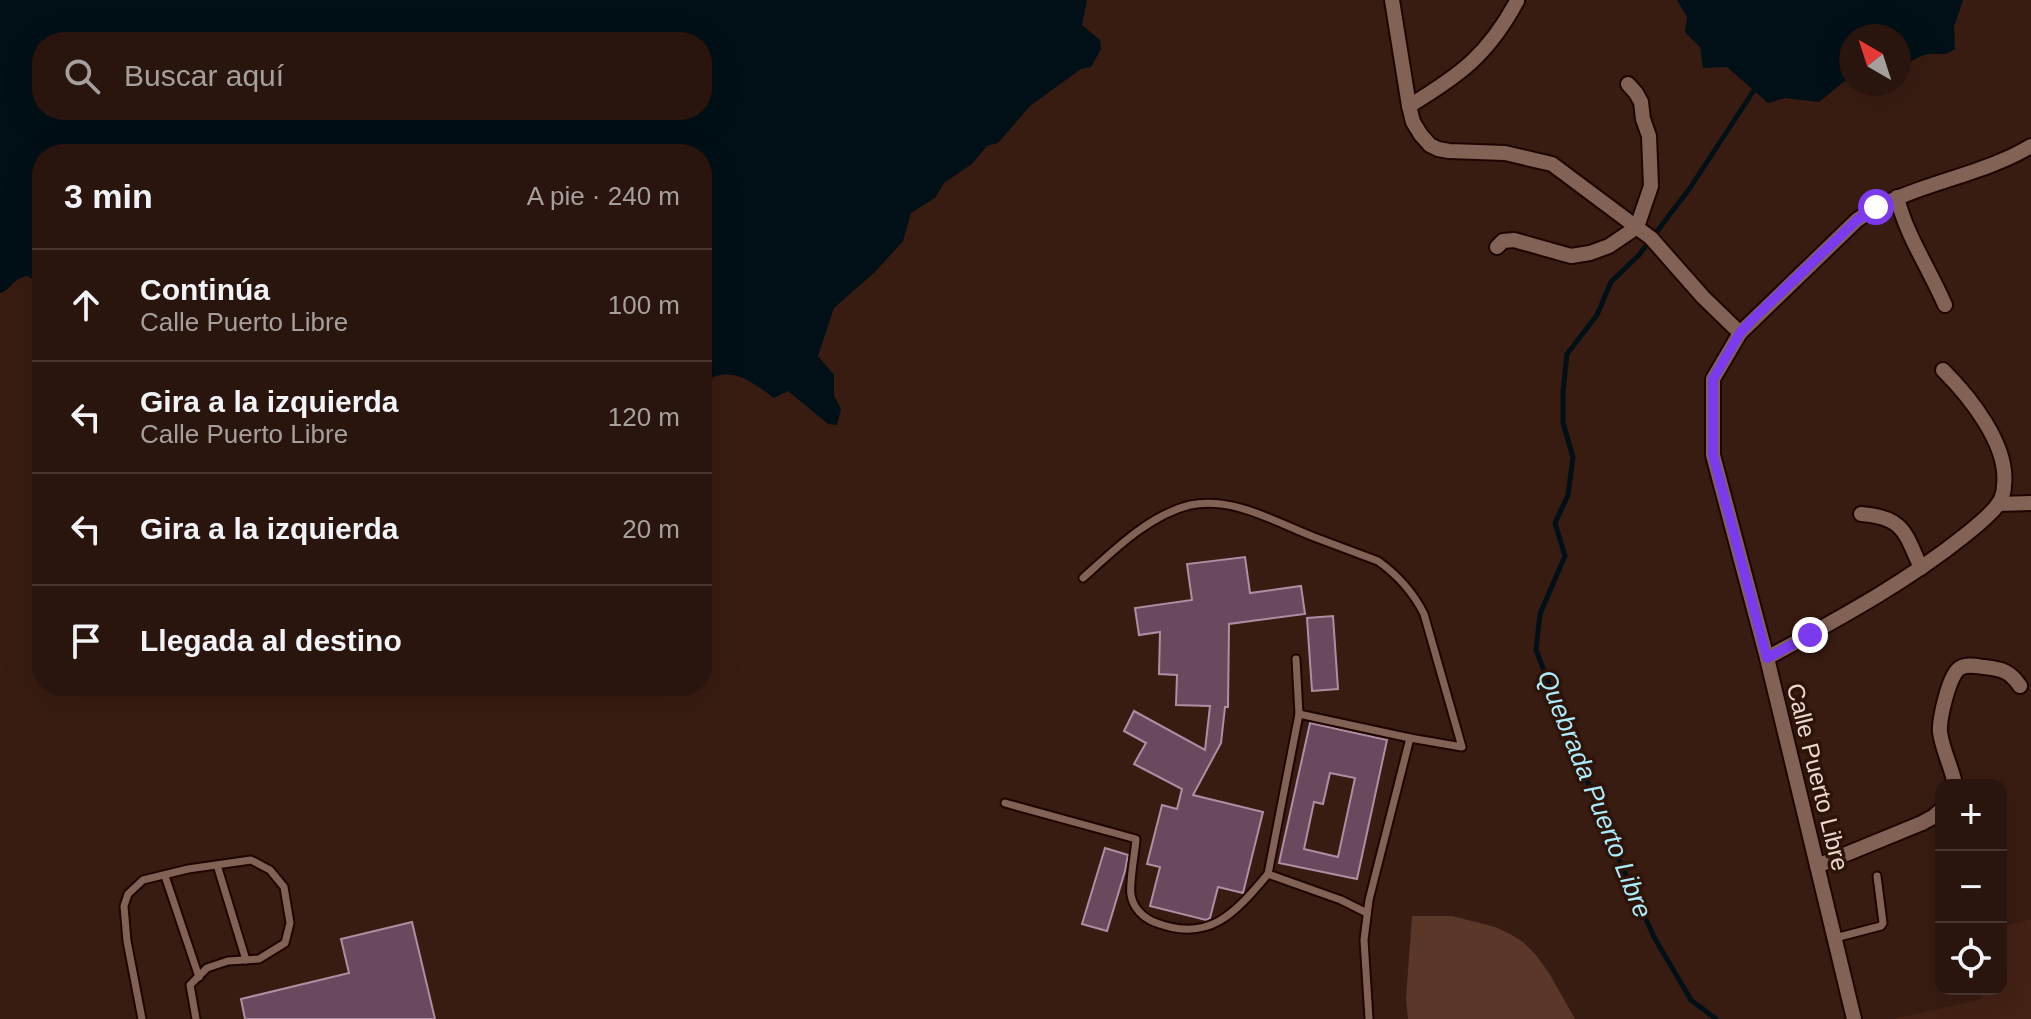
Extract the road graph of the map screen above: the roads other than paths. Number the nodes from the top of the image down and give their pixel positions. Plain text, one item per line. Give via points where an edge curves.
1 (1392, 0) edge
2 (1517, 1) edge
3 (1628, 84) dead end
4 (1409, 106) junction
5 (2031, 146) edge
6 (1897, 197) junction
7 (1637, 227) junction
8 (1497, 247) dead end
9 (1945, 305) dead end
10 (1740, 333) junction
11 (1943, 370) dead end
12 (2031, 503) edge
13 (1998, 504) junction
14 (1861, 514) dead end
15 (1921, 568) junction
16 (1083, 578) dead end
17 (1767, 658) junction
18 (1296, 659) dead end
19 (2020, 686) dead end
20 (1299, 714) junction
21 (1410, 738) junction
22 (1954, 779) edge
23 (1005, 803) dead end
24 (1935, 815) edge
25 (217, 865) junction
26 (1817, 866) junction
27 (1268, 874) junction
28 (165, 876) junction
29 (1877, 876) dead end
30 (1367, 913) junction
31 (1835, 938) junction
32 (246, 960) junction
33 (199, 977) junction
34 (142, 1019) edge
35 (196, 1019) edge
36 (1369, 1019) edge
37 (1854, 1019) edge

1 - 4 street
2 - 4 street via 1467,68
3 - 7 street via 1641,102 1649,136 1651,186
4 - 7 street via 1413,122 1434,147 1505,153 1552,164
5 - 6 street, Calle Puerto Libre via 1981,170
6 - 9 street
6 - 10 street, Calle Puerto Libre via 1857,220
7 - 8 street via 1609,246 1571,256 1514,240
7 - 10 street
10 - 17 street, Calle Puerto Libre via 1713,379 1713,455
11 - 13 street via 1968,397 1997,446 2005,476
12 - 13 street
13 - 15 street
14 - 15 street via 1898,524
15 - 17 street
16 - 21 lane via 1167,514 1210,503 1253,512 1378,561 1415,595 1424,614 1462,747
17 - 26 street, Calle Puerto Libre
18 - 20 lane
19 - 22 street via 2012,674 1998,668 1968,666 1953,674 1940,732
20 - 21 lane
20 - 27 lane
21 - 30 lane
23 - 27 lane via 1136,839 1130,894 1140,913 1161,924 1196,930 1211,926 1244,902
24 - 26 street
25 - 28 lane
25 - 32 lane
25 - 32 lane via 251,860 270,870 284,887 290,923 285,943 259,959
26 - 31 street, Calle Puerto Libre
27 - 30 lane
28 - 33 lane
28 - 34 lane via 143,880 124,906
29 - 31 lane via 1881,926
30 - 36 lane
31 - 37 street, Calle Puerto Libre
32 - 33 lane via 207,968
33 - 35 lane via 190,985

